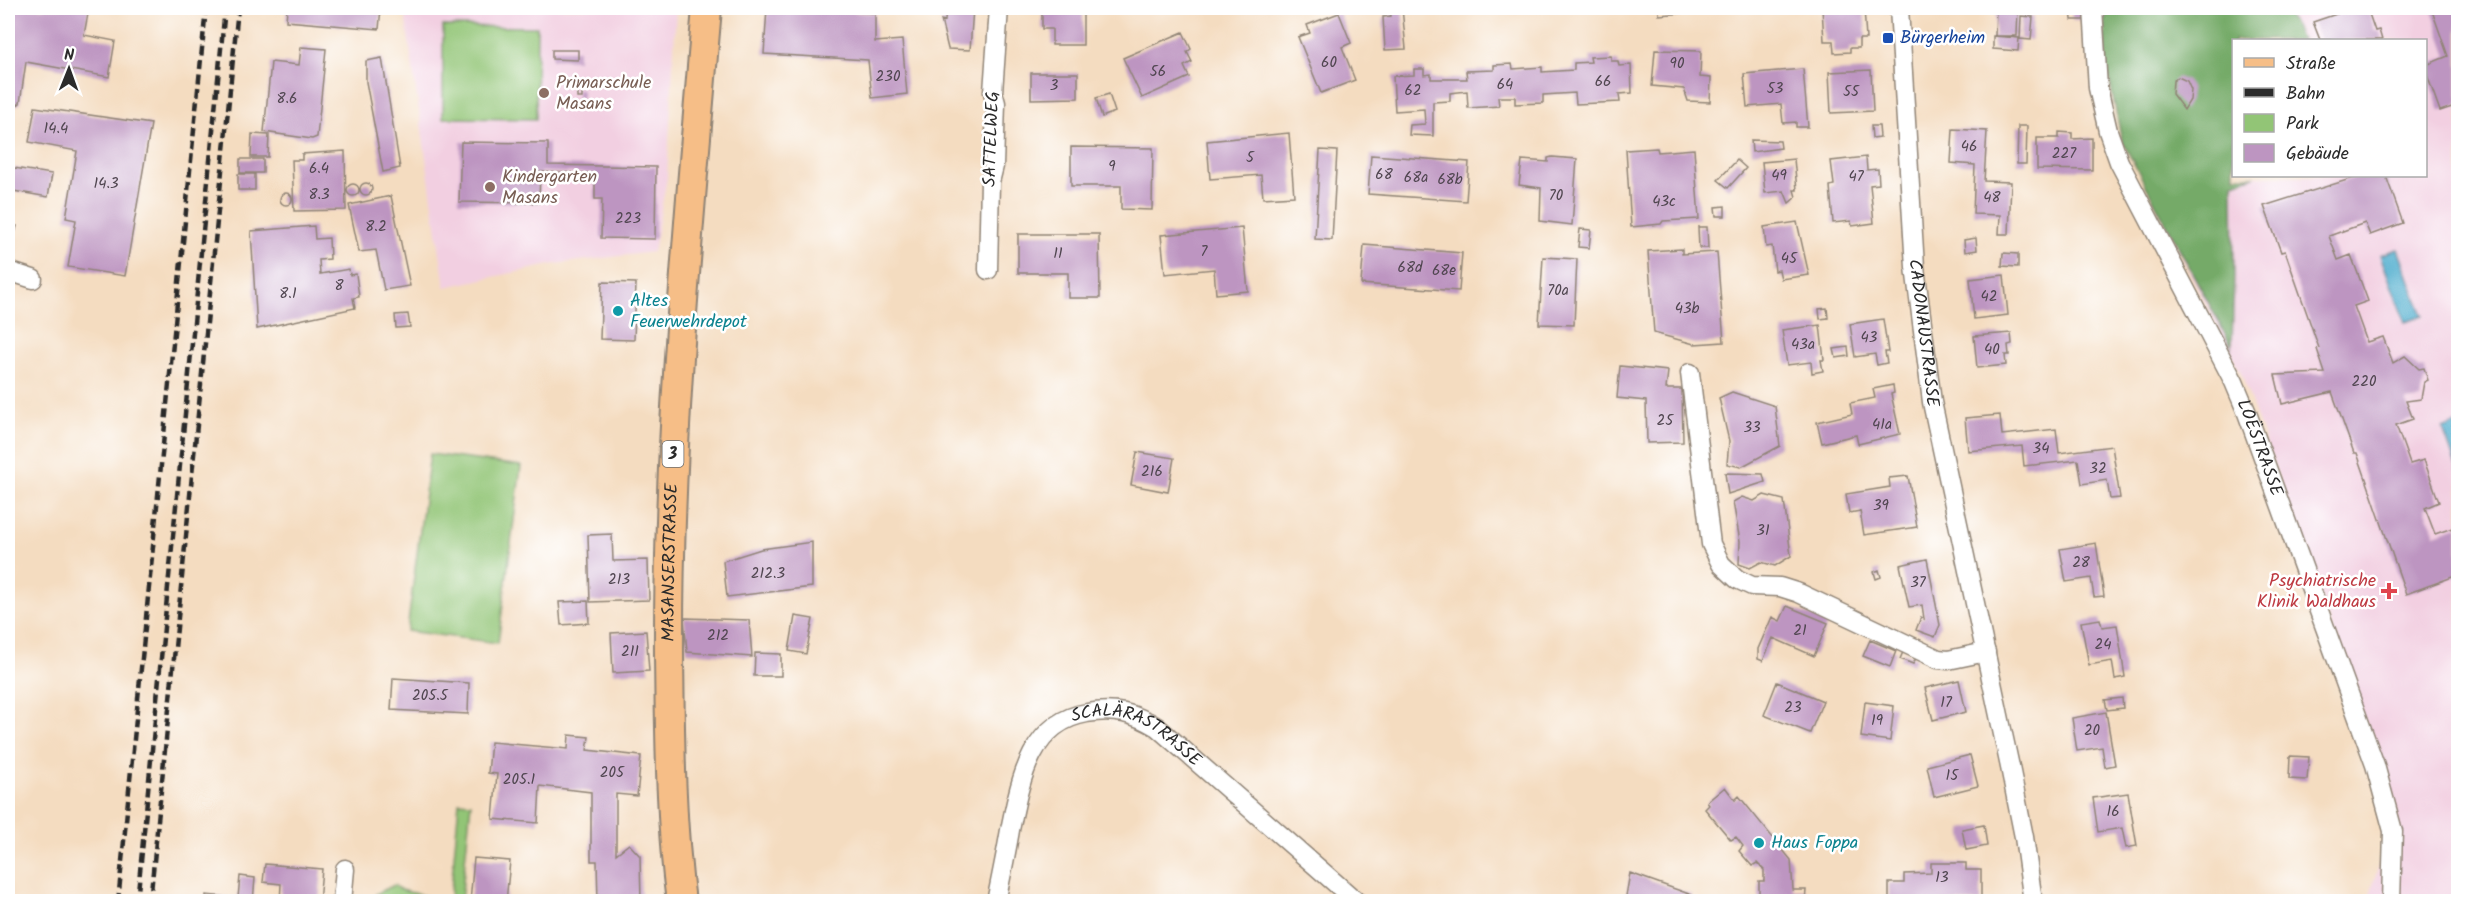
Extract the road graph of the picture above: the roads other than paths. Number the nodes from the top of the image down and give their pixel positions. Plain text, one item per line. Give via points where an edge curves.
1 (707, 8) edge
2 (999, 8) edge
3 (1899, 8) edge
4 (2094, 8) edge
5 (988, 270) dead end
6 (8, 271) edge
7 (33, 279) dead end
8 (1690, 373) dead end
9 (1986, 652) junction
10 (345, 869) dead end
11 (342, 902) edge
12 (681, 902) edge
13 (996, 902) edge
14 (1357, 902) edge
15 (2033, 902) edge
16 (2391, 902) edge

1 - 12 main road, MASANSERSTRASSE / 3 via 670,525 670,718
2 - 5 street, SATTELWEG
3 - 9 street, CADONAUSTRASSE via 1915,267 1932,402
4 - 16 street, LOËSTRASSE via 2098,88 2119,162 2234,382 2375,765 2392,831
6 - 7 street
8 - 9 street via 1711,544 1721,564 1752,586 1780,587 1799,593 1938,659
9 - 15 street, CADONAUSTRASSE via 2024,837
10 - 11 street
13 - 14 street, SCALÄRASTRASSE via 1017,794 1033,752 1048,731 1065,720 1102,710 1122,711 1157,726

